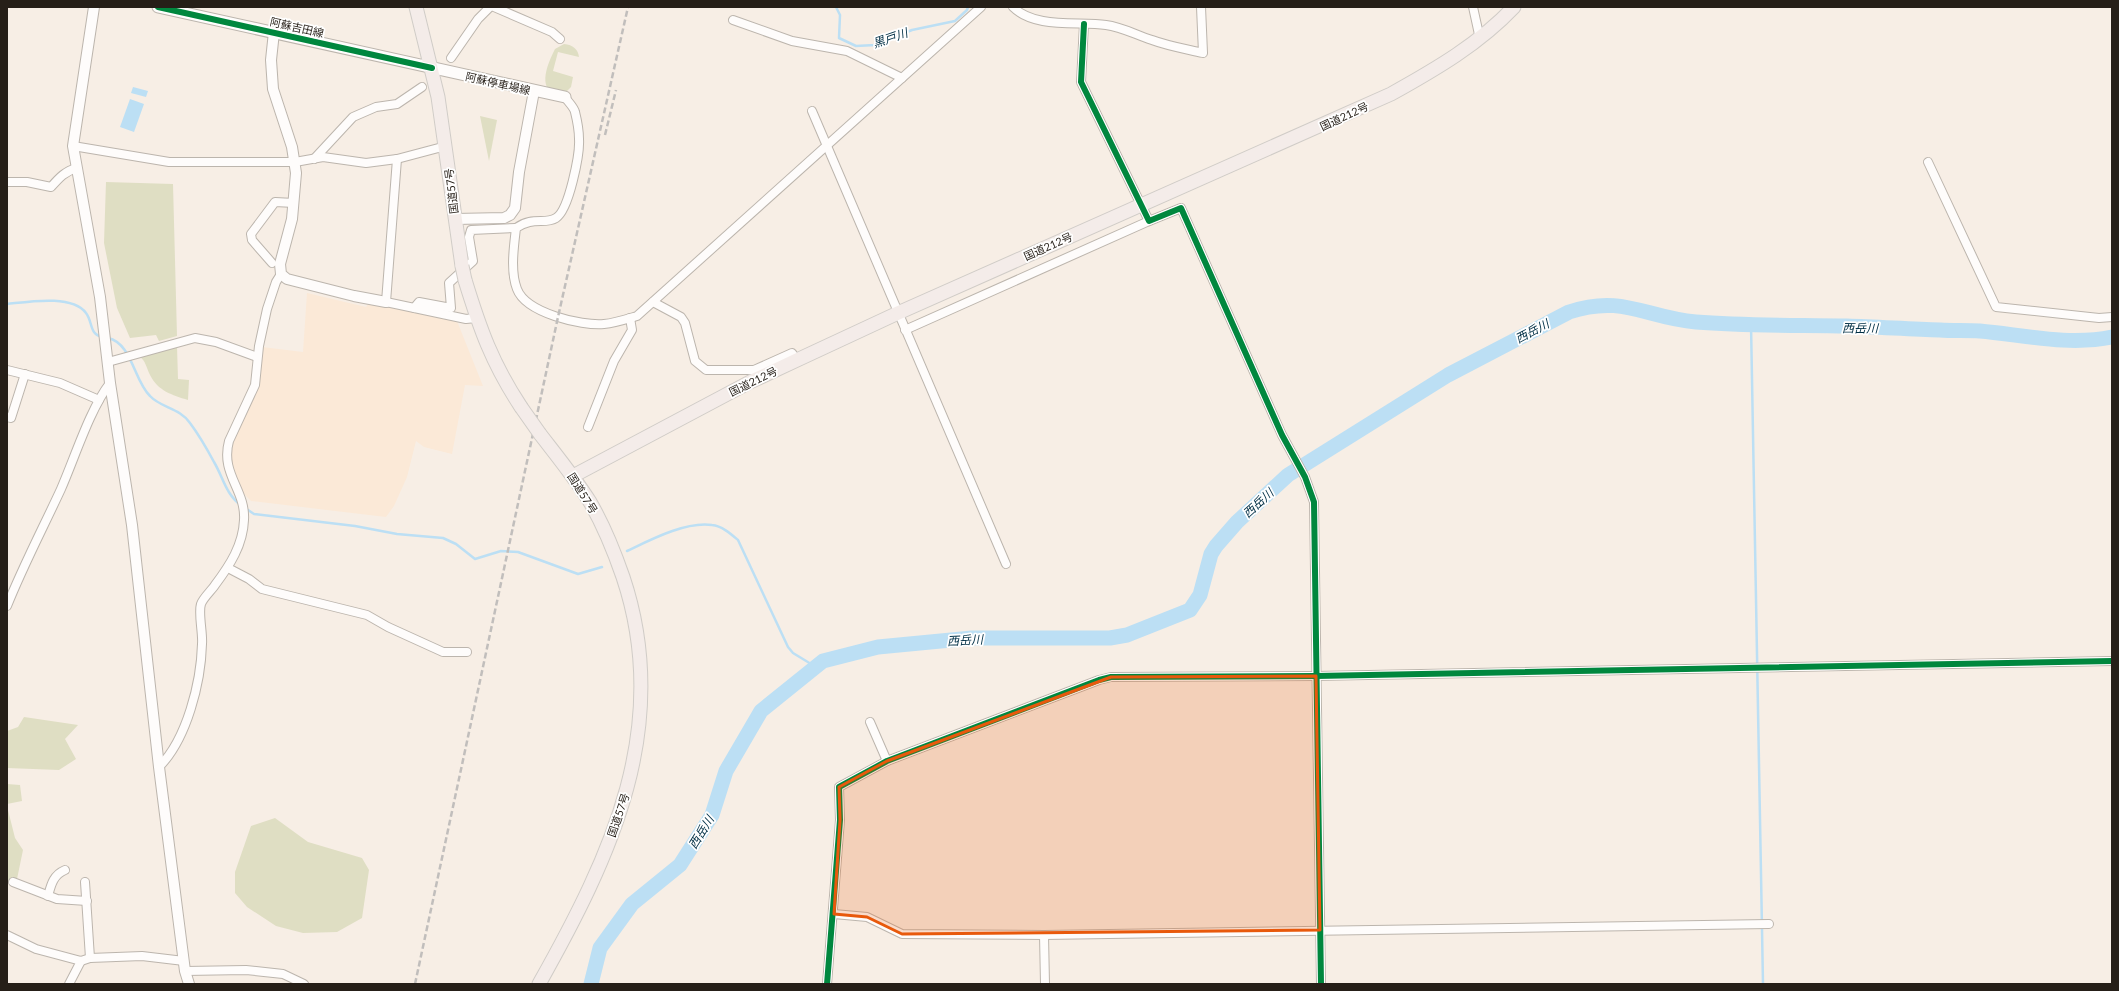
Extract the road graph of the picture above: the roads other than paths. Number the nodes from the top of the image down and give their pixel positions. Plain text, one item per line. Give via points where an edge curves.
1 (94, 7) edge
2 (158, 7) edge
3 (416, 7) edge
4 (490, 7) edge
5 (494, 7) edge
6 (981, 7) edge
7 (1014, 7) edge
8 (1201, 7) edge
9 (1473, 7) edge
10 (1514, 7) edge
11 (733, 20) dead end
12 (1084, 24) junction
13 (274, 32) junction
14 (560, 39) dead end
15 (1480, 39) junction
16 (451, 58) dead end
17 (432, 68) junction
18 (902, 78) junction
19 (422, 87) dead end
20 (534, 91) junction
21 (565, 97) joint
22 (812, 111) dead end
23 (73, 146) junction
24 (446, 146) junction
25 (826, 146) junction
26 (314, 159) junction
27 (397, 159) junction
28 (295, 162) junction
29 (1928, 162) dead end
30 (77, 168) junction
31 (7, 182) edge
32 (294, 203) junction
33 (1142, 204) junction
34 (455, 219) junction
35 (1149, 221) junction
36 (516, 228) junction
37 (272, 263) dead end
38 (281, 274) junction
39 (386, 302) junction
40 (653, 302) junction
41 (414, 308) junction
42 (898, 313) junction
43 (2112, 317) edge
44 (476, 318) junction
45 (630, 318) junction
46 (905, 330) junction
47 (257, 357) junction
48 (797, 360) junction
49 (108, 362) junction
50 (7, 370) edge
51 (24, 374) junction
52 (110, 383) junction
53 (99, 400) junction
54 (7, 417) edge
55 (588, 427) dead end
56 (573, 476) junction
57 (1006, 564) dead end
58 (228, 568) junction
59 (7, 606) edge
60 (467, 652) dead end
61 (2112, 662) edge
62 (1316, 676) junction
63 (870, 722) dead end
64 (887, 761) junction
65 (159, 767) junction
66 (65, 870) dead end
67 (13, 882) dead end
68 (86, 882) dead end
69 (48, 896) junction
70 (87, 901) junction
71 (834, 914) junction
72 (1769, 924) dead end
73 (1320, 930) junction
74 (7, 935) edge
75 (1044, 935) junction
76 (90, 958) junction
77 (81, 961) junction
78 (185, 966) junction
79 (68, 984) edge
80 (189, 984) edge
81 (304, 984) edge
82 (539, 984) edge
83 (827, 984) edge
84 (1045, 984) edge
85 (1321, 984) edge

1 - 23 street
2 - 13 main road, 阿蘇吉田線
3 - 17 highway, 国道57号
4 - 16 street via 478,19
5 - 14 street via 552,32
6 - 18 street
7 - 12 street via 1046,22
8 - 12 street via 1203,53 1152,40 1127,30
9 - 15 street
10 - 15 highway, 国道212号
11 - 18 street via 792,41 847,50
12 - 33 street via 1080,82
13 - 17 main road, 阿蘇吉田線
13 - 28 street via 271,60 273,89
15 - 33 highway, 国道212号 via 1440,67 1391,94
17 - 20 main road, 阿蘇停車場線
17 - 24 highway, 国道57号
18 - 25 street
19 - 26 street via 397,104 376,107 353,117
20 - 21 main road, 阿蘇停車場線
20 - 34 street via 514,211 504,218
21 - 36 street via 575,110 579,140 573,178 563,211 556,218 525,222
22 - 25 street
23 - 28 street via 170,162
23 - 30 street
24 - 27 street
24 - 34 highway, 国道57号
25 - 40 street
25 - 42 street
26 - 27 street via 323,157 366,163
26 - 28 street
27 - 39 street
28 - 32 street
29 - 43 street via 1996,307 2099,318
30 - 31 street via 62,175 51,187 27,182
30 - 49 street via 100,297
32 - 37 street via 275,202 251,234 252,240
32 - 38 street via 280,264
33 - 35 street
33 - 42 highway, 国道212号
34 - 44 highway, 国道57号, bridge via 462,266
35 - 46 street
35 - 62 street via 1181,208 1287,448 1305,477 1314,502
36 - 41 street via 471,230 468,237 473,261 449,283 451,308 419,302
36 - 45 street via 514,276 517,289 528,304 545,313 587,322 604,324
38 - 39 street via 287,279
38 - 47 street via 271,296
39 - 41 street
40 - 45 street via 637,316
40 - 48 street via 681,317 695,361 706,370 754,370 792,353
41 - 44 street via 466,319
42 - 46 street
42 - 48 highway, 国道212号
44 - 56 highway, 国道57号, bridge via 502,377 540,434
45 - 55 street via 632,330 614,361
46 - 57 street
47 - 49 street via 207,339 194,338
47 - 58 street via 258,374 255,385 226,451 227,466 241,499 244,518 242,540
48 - 56 highway, 国道212号 via 750,382
49 - 52 street
50 - 51 street
51 - 53 street via 60,383
51 - 54 street via 11,418
52 - 53 street
52 - 65 street via 132,525
53 - 59 street
56 - 82 highway, 国道57号 via 606,533 630,599 641,657 641,713 629,783 604,856
58 - 60 street via 250,579 262,589 367,615 388,628 443,652
58 - 65 street via 201,605 202,653 192,706 169,758
61 - 62 street
62 - 64 street via 1111,678
62 - 73 street
63 - 64 street
64 - 71 street via 839,787 840,820
65 - 78 street
66 - 69 street via 58,873 51,884
67 - 69 street
68 - 70 street
69 - 70 street
70 - 76 street
71 - 75 street via 867,917 902,934
71 - 83 street
72 - 73 street
73 - 75 street
73 - 85 street
74 - 77 street via 36,949
75 - 84 street
76 - 77 street
76 - 78 street via 142,956
77 - 79 street
78 - 80 street
78 - 81 street via 282,974

